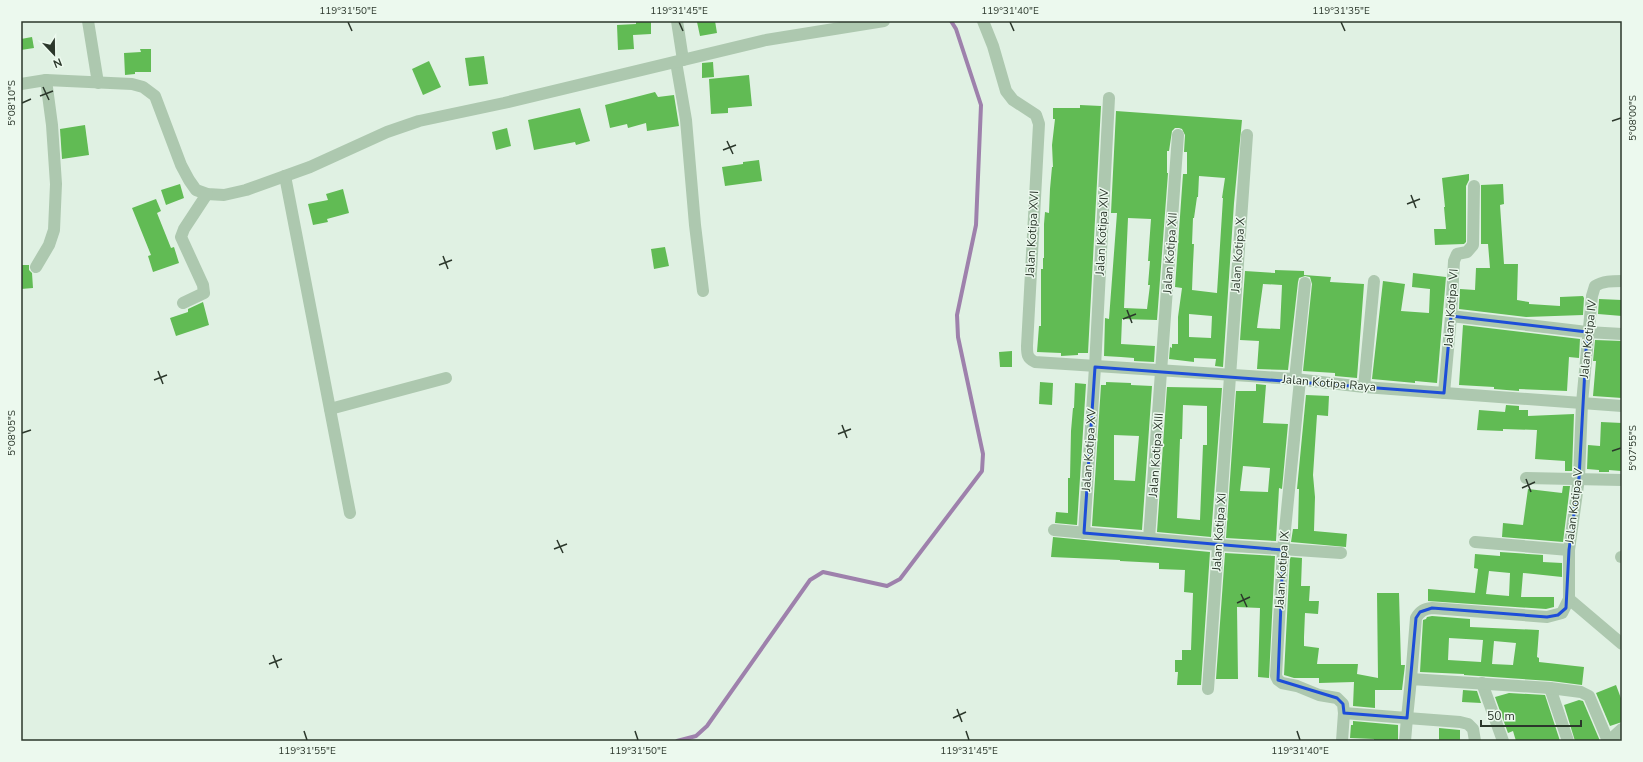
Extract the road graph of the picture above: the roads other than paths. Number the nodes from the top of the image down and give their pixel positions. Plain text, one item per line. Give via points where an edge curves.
1 (88, 21) edge
2 (676, 21) edge
3 (884, 21) edge
4 (983, 21) edge
5 (679, 61) junction
6 (46, 80) junction
7 (98, 83) junction
8 (21, 84) edge
9 (1109, 98) dead end
10 (1247, 135) dead end
11 (1178, 136) dead end
12 (285, 176) junction
13 (1474, 186) dead end
14 (206, 194) junction
15 (36, 267) dead end
16 (1374, 281) dead end
17 (1622, 281) edge
18 (1305, 283) dead end
19 (703, 291) dead end
20 (183, 303) dead end
21 (1451, 316) junction
22 (1588, 332) junction
23 (1622, 334) edge
24 (1035, 362) joint
25 (1095, 366) junction
26 (1162, 370) junction
27 (1230, 376) junction
28 (446, 378) dead end
29 (1297, 380) junction
30 (1364, 387) junction
31 (1444, 392) junction
32 (1582, 403) junction
33 (1622, 406) edge
34 (330, 409) junction
35 (1526, 478) dead end
36 (1579, 478) junction
37 (1622, 480) edge
38 (350, 513) dead end
39 (1054, 530) dead end
40 (1084, 532) junction
41 (1149, 539) junction
42 (1475, 542) dead end
43 (1219, 545) junction
44 (1283, 550) junction
45 (1569, 550) junction
46 (1341, 553) dead end
47 (1567, 604) junction
48 (1622, 644) edge
49 (1411, 679) junction
50 (1482, 683) junction
51 (1208, 688) dead end
52 (1550, 688) junction
53 (1344, 713) junction
54 (1407, 718) junction
55 (1622, 729) edge
56 (1342, 741) edge
57 (1405, 741) edge
58 (1475, 741) edge
59 (1504, 741) edge
60 (1568, 741) edge
61 (1608, 741) edge

1 - 7 street
2 - 5 street
3 - 5 street via 766,40
4 - 24 street, Jalan Kotipa XVI via 1009,97 1036,115 1039,124 1027,346 1028,357
5 - 12 street via 419,121
5 - 19 street
6 - 7 street
6 - 8 street
6 - 15 street via 56,184 54,230 49,245
7 - 14 street via 132,84 143,87 155,96 181,165 196,190
9 - 25 street, Jalan Kotipa XIV
10 - 27 street, Jalan Kotipa X
11 - 26 street, Jalan Kotipa XII
12 - 14 street via 239,192 224,195
12 - 34 street
13 - 21 street, Jalan Kotipa VI via 1472,245 1467,252 1459,252 1454,258
14 - 20 street via 181,237 203,285 204,293
16 - 30 street
17 - 22 street, Jalan Kotipa IV via 1605,282 1595,286
18 - 29 street, Jalan Kotipa IX
21 - 22 street
21 - 31 street, Jalan Kotipa VI
22 - 23 street
22 - 32 street, Jalan Kotipa IV
24 - 25 street, Jalan Kotipa Raya
25 - 26 street, Jalan Kotipa Raya
25 - 40 street, Jalan Kotipa XV
26 - 27 street, Jalan Kotipa Raya
26 - 41 street, Jalan Kotipa XIII
27 - 29 street, Jalan Kotipa Raya
27 - 43 street, Jalan Kotipa XI
28 - 34 street
29 - 30 street, Jalan Kotipa Raya
29 - 44 street, Jalan Kotipa IX
30 - 31 street, Jalan Kotipa Raya
31 - 32 street, Jalan Kotipa Raya
32 - 33 street, Jalan Kotipa Raya
32 - 36 street, Jalan Kotipa V
34 - 38 street
35 - 36 street
36 - 37 street
36 - 45 street, Jalan Kotipa V
39 - 40 street
40 - 41 street
41 - 43 street
42 - 45 street
43 - 44 street
43 - 51 street, Jalan Kotipa XI
44 - 46 street
44 - 53 street, Jalan Kotipa IX via 1276,676 1282,683 1337,698 1343,704
45 - 47 street, Jalan Kotipa V
47 - 48 street
47 - 49 street via 1558,615 1547,617 1426,609 1416,618
49 - 50 street
49 - 54 street
50 - 52 street
50 - 59 street
52 - 60 street
52 - 61 street via 1586,693
53 - 54 street
53 - 56 street
54 - 57 street
54 - 58 street via 1468,724 1473,729
55 - 61 street

